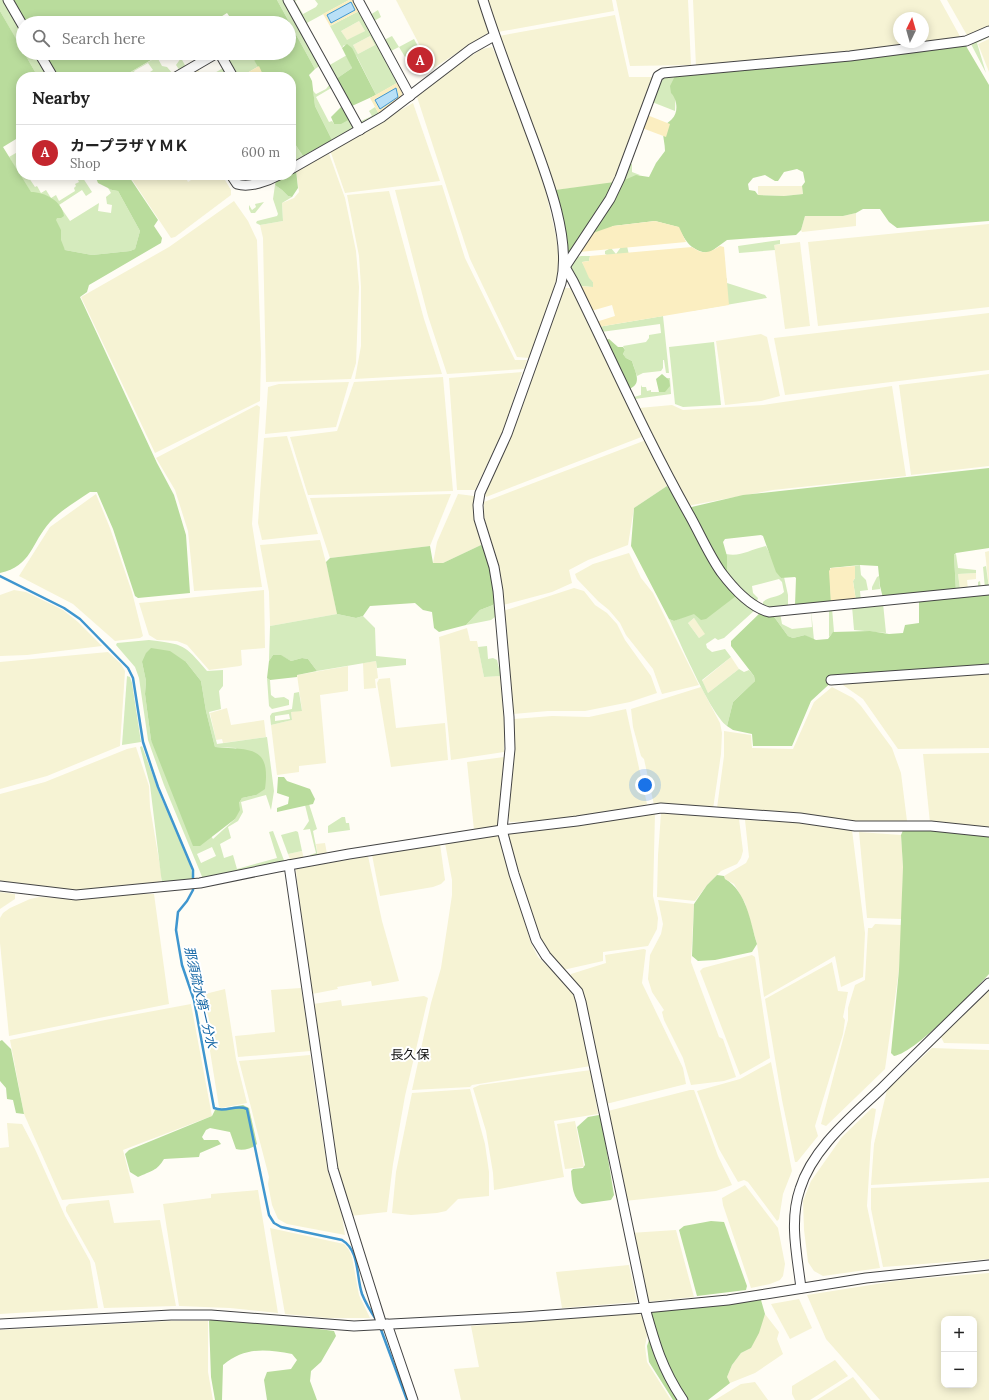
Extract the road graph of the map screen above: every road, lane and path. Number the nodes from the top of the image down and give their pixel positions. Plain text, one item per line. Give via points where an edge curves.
1 (8, 0) edge
2 (288, 0) edge
3 (358, 0) edge
4 (483, 0) edge
5 (17, 16) edge
6 (989, 31) edge
7 (494, 36) junction
8 (43, 60) edge
9 (205, 60) edge
10 (223, 60) edge
11 (50, 72) edge
12 (185, 72) edge
13 (230, 72) edge
14 (410, 96) junction
15 (360, 130) junction
16 (296, 166) edge
17 (234, 180) edge
18 (269, 180) edge
19 (565, 268) junction
20 (989, 590) edge
21 (989, 670) edge
22 (831, 680) dead end
23 (502, 830) junction
24 (989, 832) edge
25 (289, 866) junction
26 (0, 886) edge
27 (989, 983) edge
28 (989, 1265) edge
29 (801, 1288) junction
30 (645, 1308) junction
31 (0, 1324) edge
32 (385, 1324) junction
33 (412, 1400) edge
34 (683, 1400) edge

1 - 5 street
2 - 15 street
3 - 14 street
4 - 7 street
6 - 19 street via 966,42 850,56 663,73 658,76 610,198
7 - 14 street via 453,62
7 - 19 street via 545,174 556,213
8 - 11 street
9 - 12 street
10 - 13 street
14 - 15 street
15 - 16 street
17 - 18 street via 242,186
19 - 20 street via 574,281 668,477 721,571 737,591 756,606 769,612
19 - 23 street via 507,434 480,493 478,505 479,519 494,568 498,591 509,717 510,749
21 - 22 street
23 - 24 street via 661,808 800,818 855,826 931,826
23 - 25 street
23 - 30 street via 536,940 546,956 578,992 582,1002
25 - 26 street via 200,884 76,895
25 - 32 street via 333,1169
27 - 29 street via 835,1134 807,1171 794,1214
28 - 29 street via 866,1278
29 - 30 street via 728,1300
30 - 32 street
30 - 34 street via 658,1356
31 - 32 street via 211,1315 254,1317 327,1326
32 - 33 street

